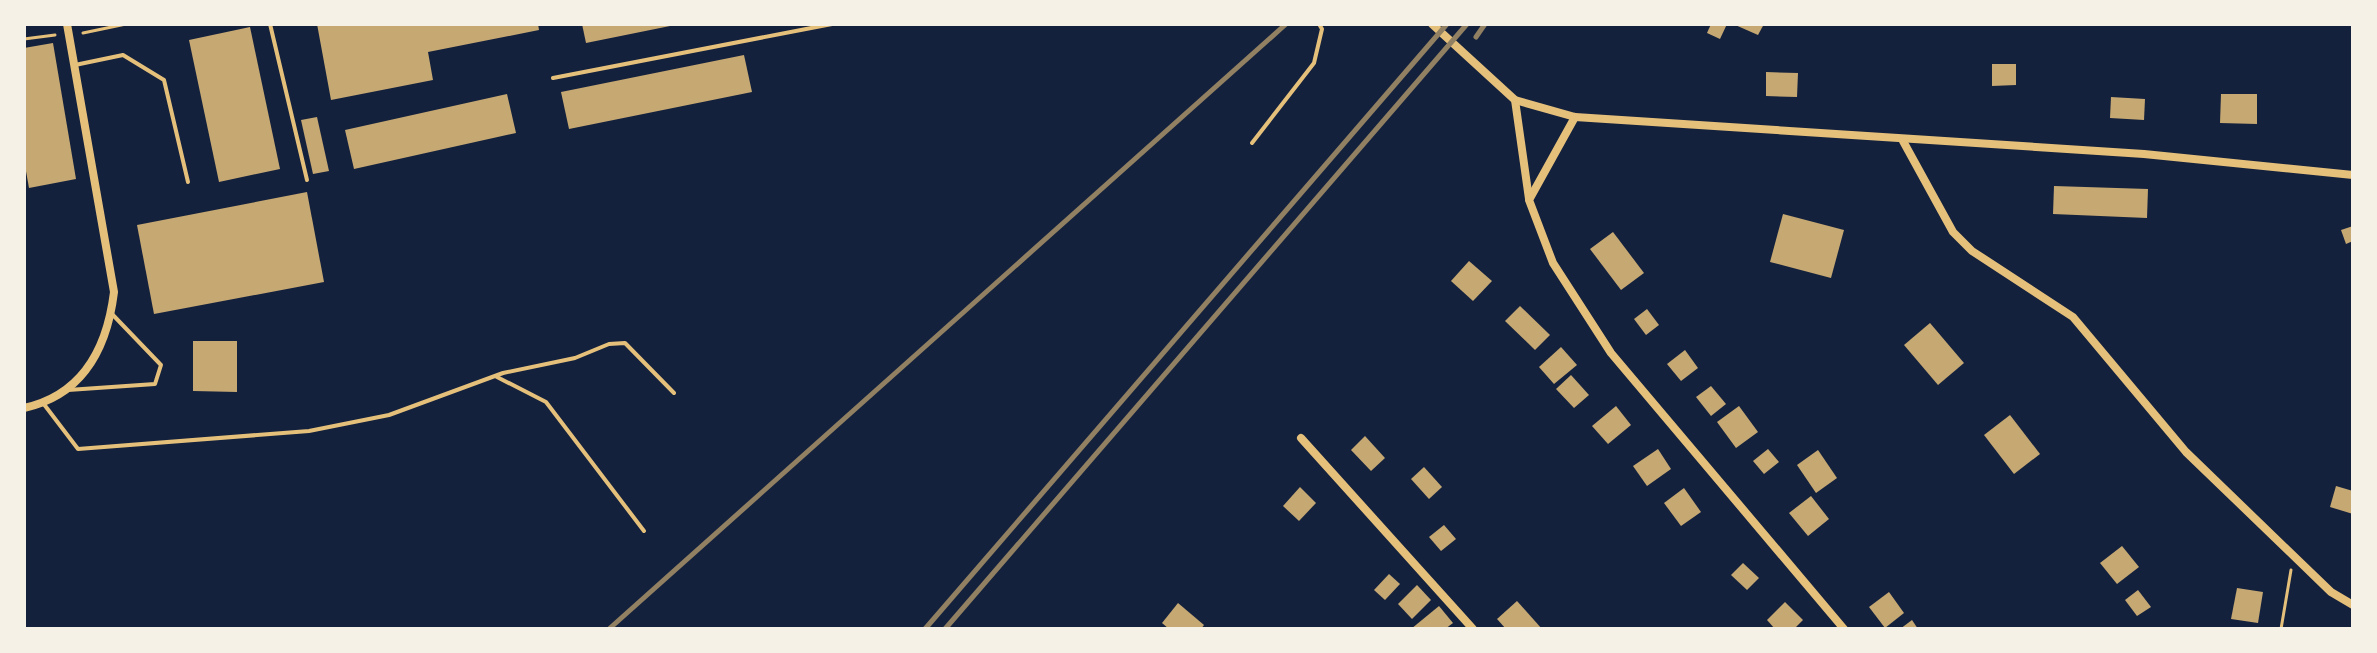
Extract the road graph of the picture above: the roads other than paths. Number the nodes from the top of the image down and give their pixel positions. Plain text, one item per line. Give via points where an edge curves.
1 (67, 24) edge
2 (270, 24) edge
3 (832, 24) edge
4 (1319, 24) edge
5 (1432, 24) edge
6 (75, 65) junction
7 (553, 78) dead end
8 (1515, 100) junction
9 (1575, 117) junction
10 (1903, 141) junction
11 (1252, 143) dead end
12 (2353, 175) edge
13 (307, 180) dead end
14 (188, 182) dead end
15 (1529, 200) junction
16 (112, 314) junction
17 (494, 376) junction
18 (68, 390) junction
19 (674, 393) dead end
20 (43, 403) junction
21 (24, 408) edge
22 (1301, 438) dead end
23 (644, 531) dead end
24 (2353, 605) edge
25 (1473, 629) edge
26 (1844, 629) edge

1 - 6 street
2 - 13 lane
3 - 7 lane
4 - 11 lane via 1314,63
5 - 8 street
6 - 14 lane via 123,55 164,80
6 - 16 street via 112,270
8 - 9 street
8 - 15 street
9 - 10 street via 1762,126
9 - 15 street
10 - 12 street via 2144,154
10 - 24 street via 1953,232 1972,251 2073,317 2186,452 2331,592
15 - 26 street via 1553,263 1603,342
16 - 18 street via 100,350
16 - 18 lane via 161,365 155,384
17 - 19 lane via 625,343
17 - 20 lane via 389,415 309,431 101,450 78,449
17 - 23 lane via 546,402
18 - 20 street
20 - 21 street
22 - 25 street

